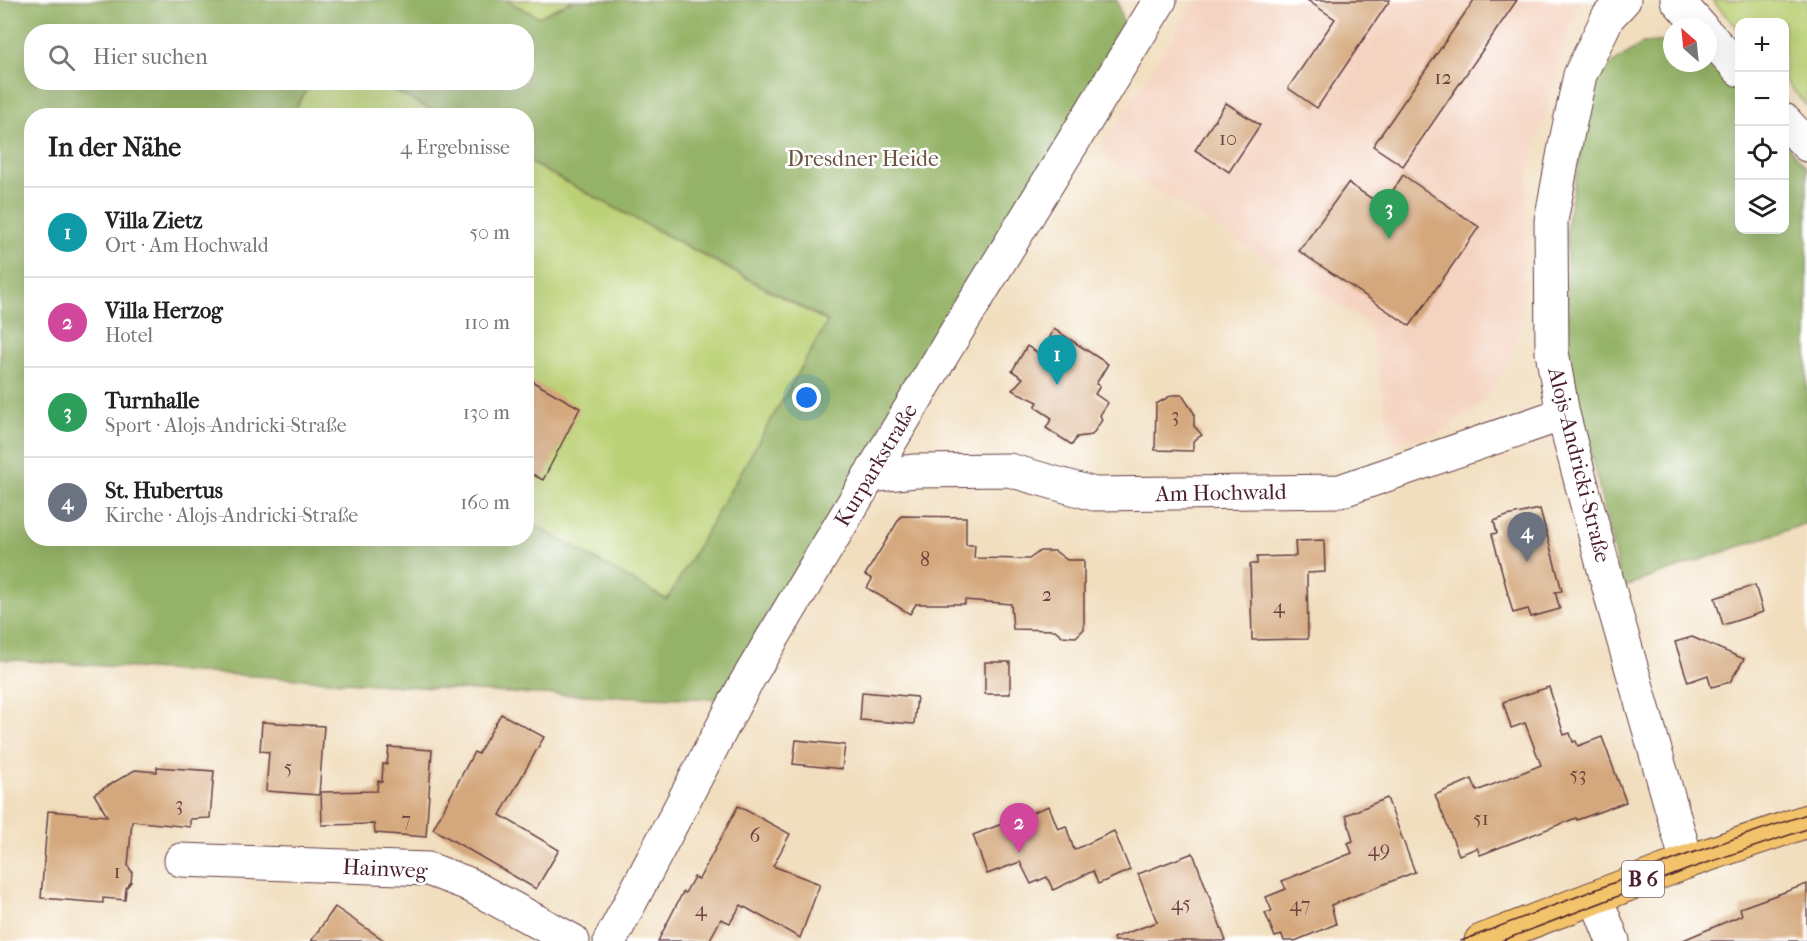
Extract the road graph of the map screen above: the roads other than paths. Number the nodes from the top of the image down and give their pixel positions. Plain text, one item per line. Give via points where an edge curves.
1 (1160, 0) edge
2 (1624, 0) edge
3 (1677, 0) edge
4 (1693, 18) edge
5 (1717, 45) edge
6 (1735, 65) edge
7 (1789, 125) edge
8 (1807, 145) edge
9 (1563, 414) junction
10 (869, 476) junction
11 (1807, 821) edge
12 (181, 860) dead end
13 (1687, 862) junction
14 (1596, 898) junction
15 (573, 941) edge
16 (610, 941) edge
17 (1481, 941) edge
18 (1613, 941) edge

1 - 10 street, Kurparkstraße
2 - 9 street, Alojs-Andricki-Straße via 1608,17 1580,75 1551,221 1552,352
3 - 4 street
5 - 6 street
7 - 8 street
9 - 10 street, Am Hochwald via 1340,491 1094,494 1010,470 915,471
9 - 13 street, Alojs-Andricki-Straße
10 - 16 street, Kurparkstraße via 745,684
11 - 13 main road, B 6
12 - 15 street, Hainweg via 428,869 466,883
13 - 14 main road, B 6
14 - 17 main road, B 6
14 - 18 street

